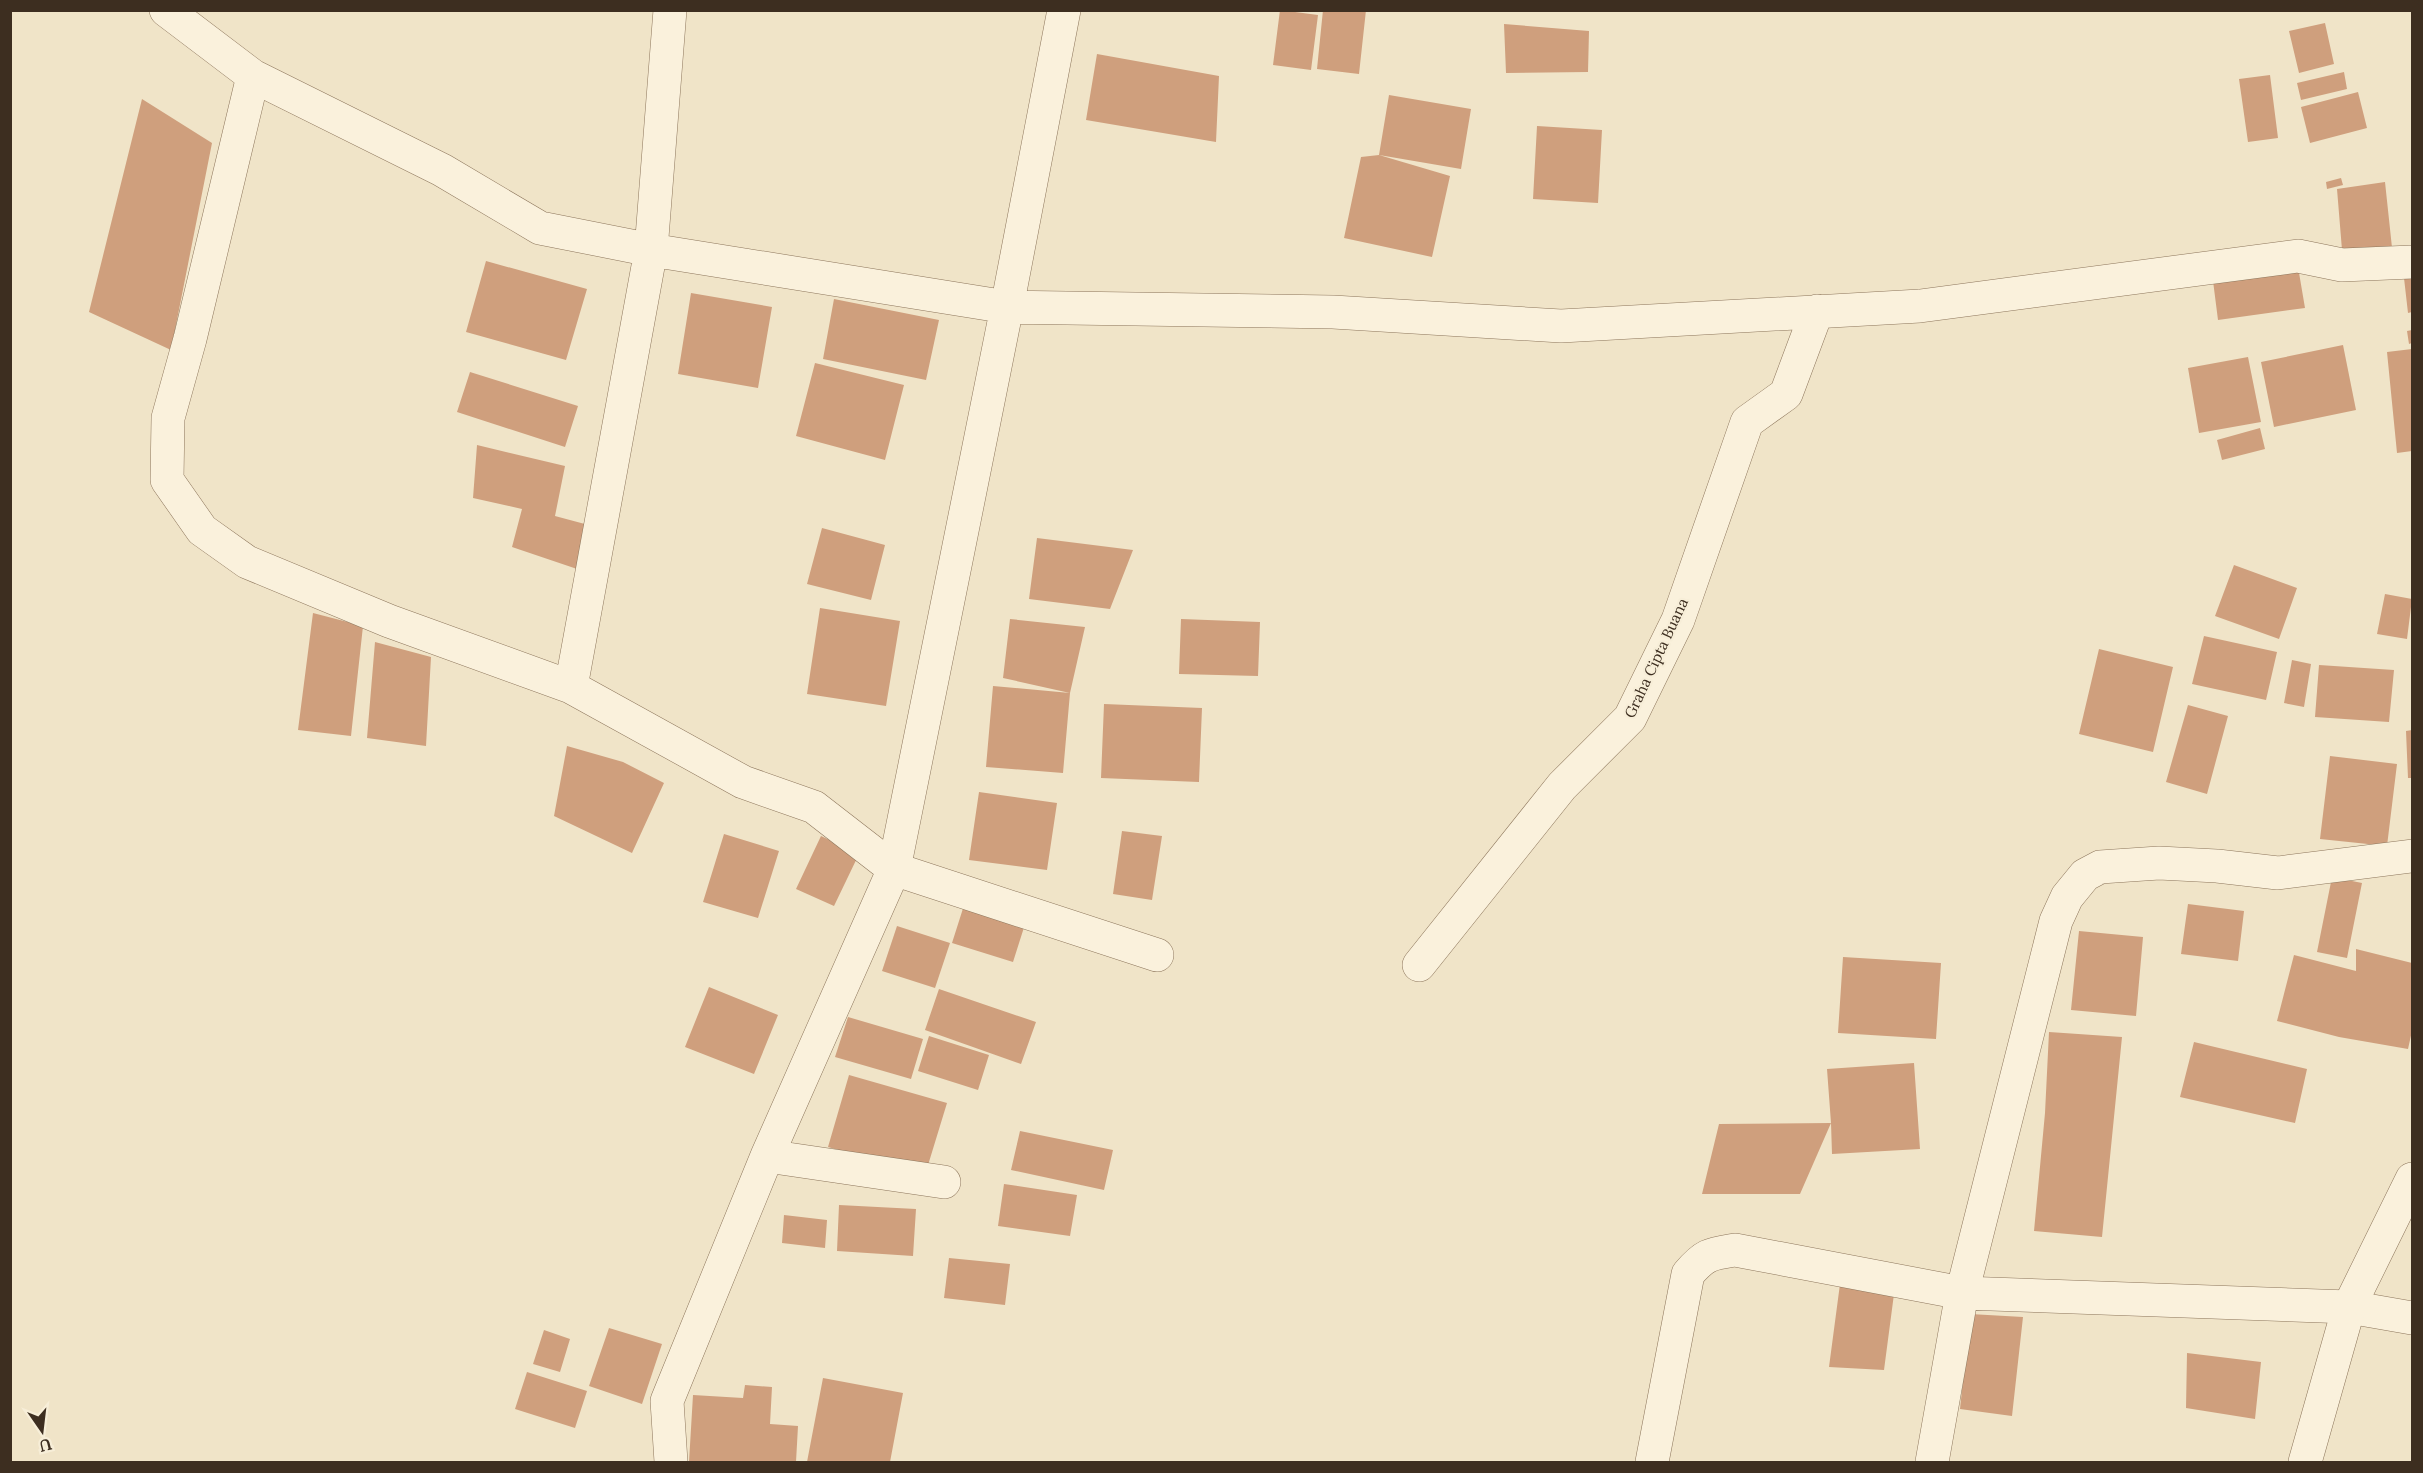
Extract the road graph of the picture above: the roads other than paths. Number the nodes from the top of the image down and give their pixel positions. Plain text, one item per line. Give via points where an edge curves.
1 (166, 10) edge
2 (670, 10) edge
3 (1064, 10) edge
4 (252, 76) junction
5 (651, 250) junction
6 (2412, 262) edge
7 (1008, 307) junction
8 (1817, 311) junction
9 (570, 687) junction
10 (2412, 856) edge
11 (894, 869) junction
12 (1157, 954) dead end
13 (1419, 965) dead end
14 (767, 1156) junction
15 (2412, 1179) edge
16 (944, 1182) dead end
17 (1962, 1293) junction
18 (2349, 1307) junction
19 (2412, 1317) edge
20 (671, 1462) edge
21 (1652, 1462) edge
22 (1932, 1462) edge
23 (2305, 1462) edge

1 - 4 street
2 - 5 street
3 - 7 street
4 - 5 street via 442,170 540,228
4 - 9 street via 168,418 167,480 202,530 247,562 389,621
5 - 7 street
5 - 9 street
6 - 8 street via 2342,266 2298,256 1920,306
7 - 8 street via 1334,312 1561,326
7 - 11 street
8 - 13 street, Graha Cipta Buana via 1786,394 1747,422 1678,620 1630,718 1562,786
9 - 11 street via 743,782 814,807
10 - 17 street via 2278,873 2130,863 2100,867 2085,875 2067,897 2056,921
11 - 12 street
11 - 14 street
14 - 16 street
14 - 20 street via 667,1401
15 - 18 street
17 - 18 street
17 - 21 street via 1736,1250 1700,1259 1688,1274
17 - 22 street
18 - 19 street
18 - 23 street

